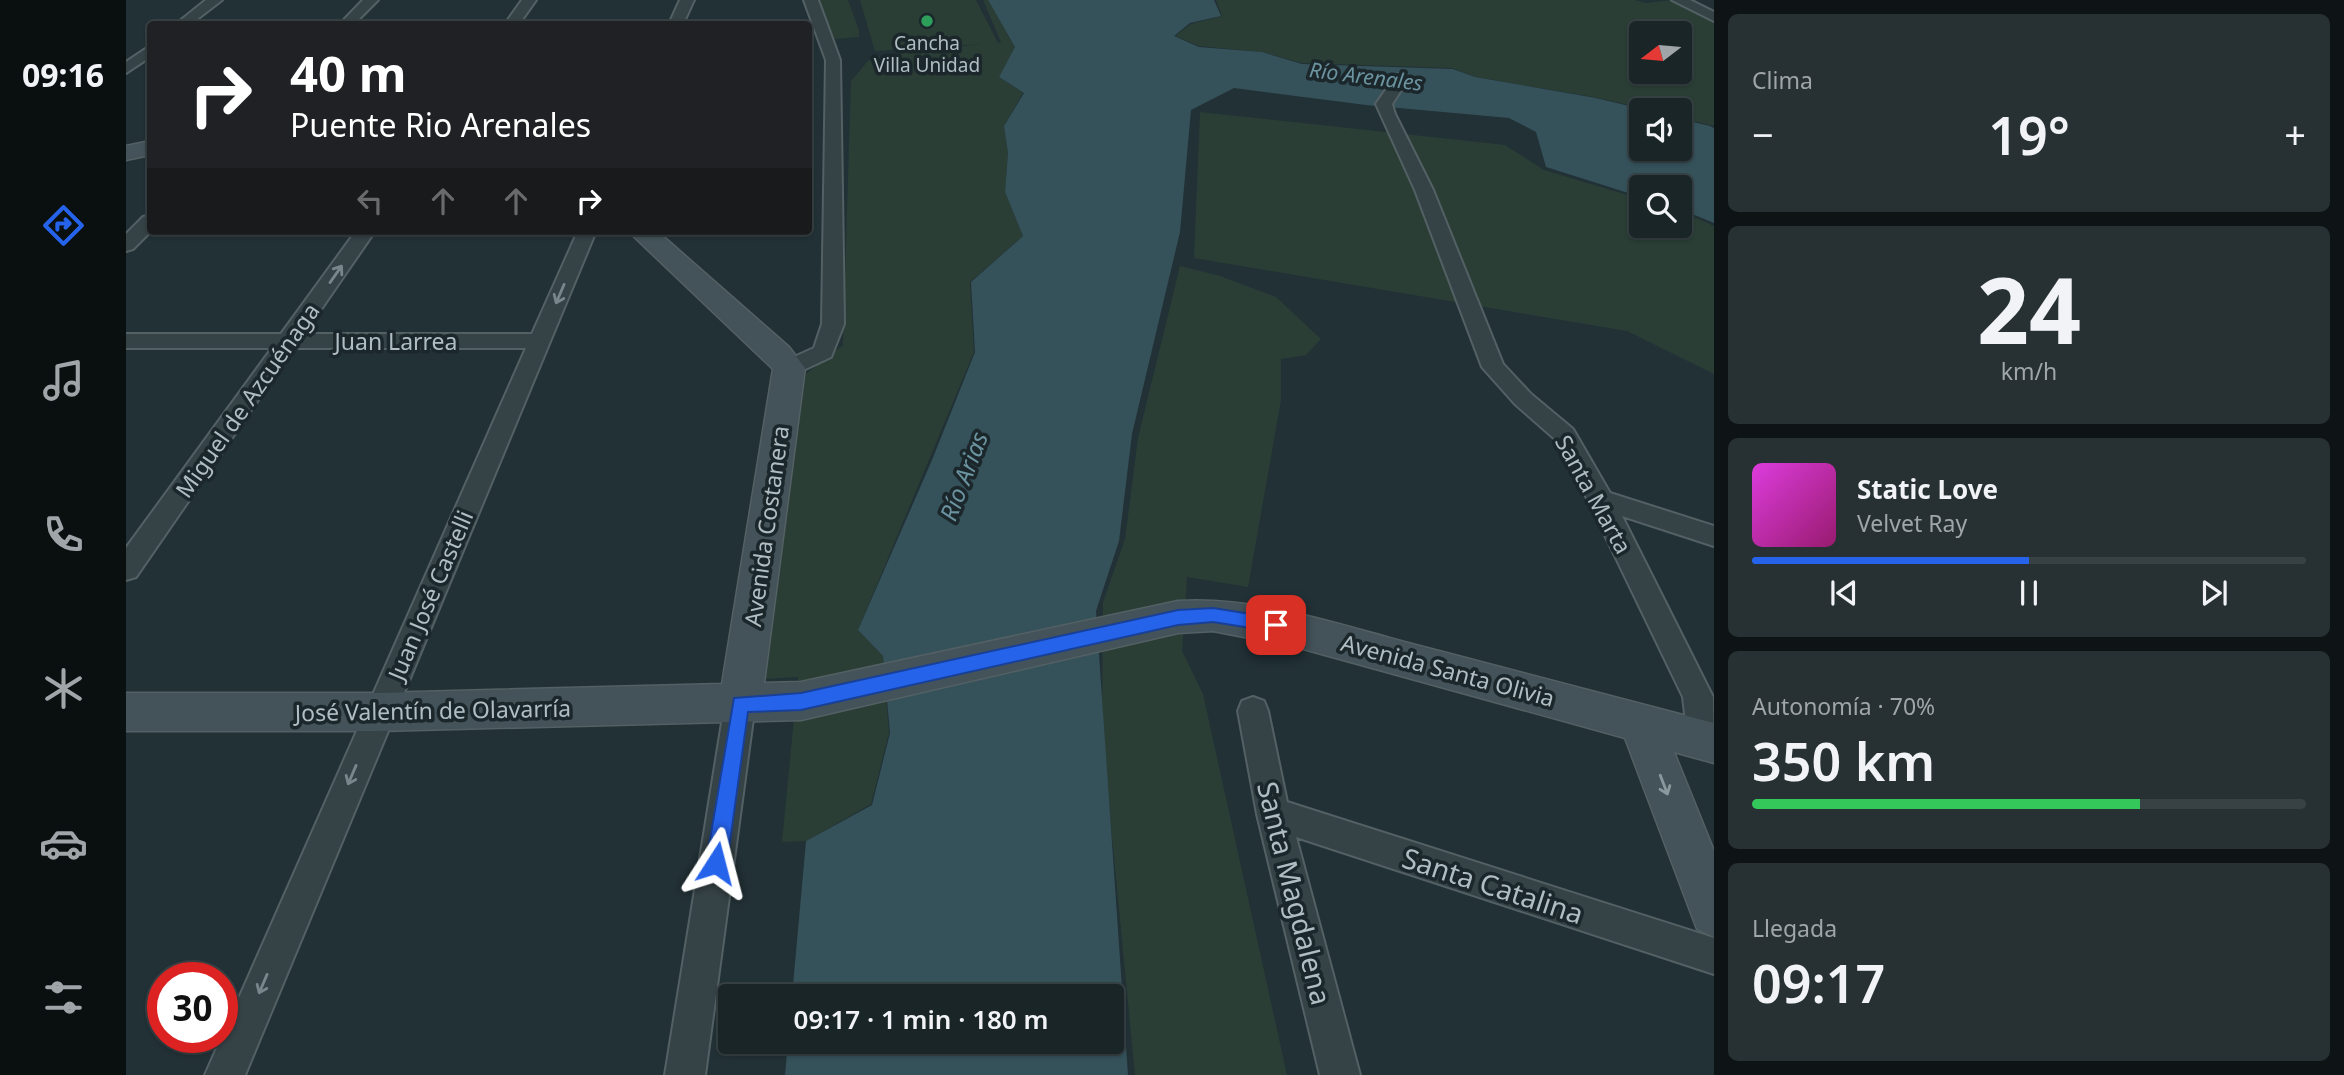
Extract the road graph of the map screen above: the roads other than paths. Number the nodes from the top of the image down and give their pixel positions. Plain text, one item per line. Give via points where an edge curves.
1 (215, 0) edge
2 (371, 0) edge
3 (529, 0) edge
4 (687, 0) edge
5 (811, 0) edge
6 (1679, 0) edge
7 (1714, 17) edge
8 (187, 21) edge
9 (350, 21) edge
10 (514, 21) edge
11 (677, 21) edge
12 (147, 52) edge
13 (126, 69) edge
14 (1401, 78) dead end
15 (147, 149) edge
16 (126, 153) edge
17 (147, 224) edge
18 (363, 235) edge
19 (585, 235) edge
20 (645, 235) edge
21 (126, 245) edge
22 (126, 341) edge
23 (290, 341) junction
24 (540, 341) junction
25 (789, 368) junction
26 (1601, 500) junction
27 (1714, 536) edge
28 (126, 569) edge
29 (801, 701) joint
30 (740, 704) junction
31 (1253, 711) dead end
32 (126, 712) edge
33 (379, 712) junction
34 (1640, 721) junction
35 (1709, 741) edge
36 (1273, 814) junction
37 (1714, 912) edge
38 (1714, 956) edge
39 (225, 1075) edge
40 (685, 1075) edge
41 (1340, 1075) edge

1 - 8 street
2 - 9 street
3 - 10 street
4 - 11 street
5 - 25 street via 833,60 826,159 833,324 823,352
6 - 7 street
12 - 13 street
14 - 26 street, Santa Marta via 1384,104 1387,114 1424,191 1493,367 1565,435
15 - 16 main road
17 - 21 street
23 -> 18 street, Miguel de Azcuénaga
19 -> 24 street, Juan José Castelli
20 - 25 main road
22 - 23 street, Juan Larrea
23 - 24 street, Juan Larrea
23 - 28 street, Miguel de Azcuénaga
24 - 33 street, Juan José Castelli
25 - 30 main road, Avenida Costanera
26 - 27 street
26 - 35 street, Santa Marta via 1698,697
29 - 30 main road, José Valentín de Olavarría
29 - 34 main road, Avenida Santa Olivia via 1178,617 1213,615 1296,630
30 - 33 main road, José Valentín de Olavarría
30 - 40 street, Avenida Costanera
31 - 36 street, Santa Magdalena
32 - 33 main road, José Valentín de Olavarría
33 -> 39 street, Juan José Castelli
34 - 35 main road, Avenida Santa Olivia
34 -> 37 main road
36 - 38 street, Santa Catalina
36 - 41 street, Santa Magdalena

